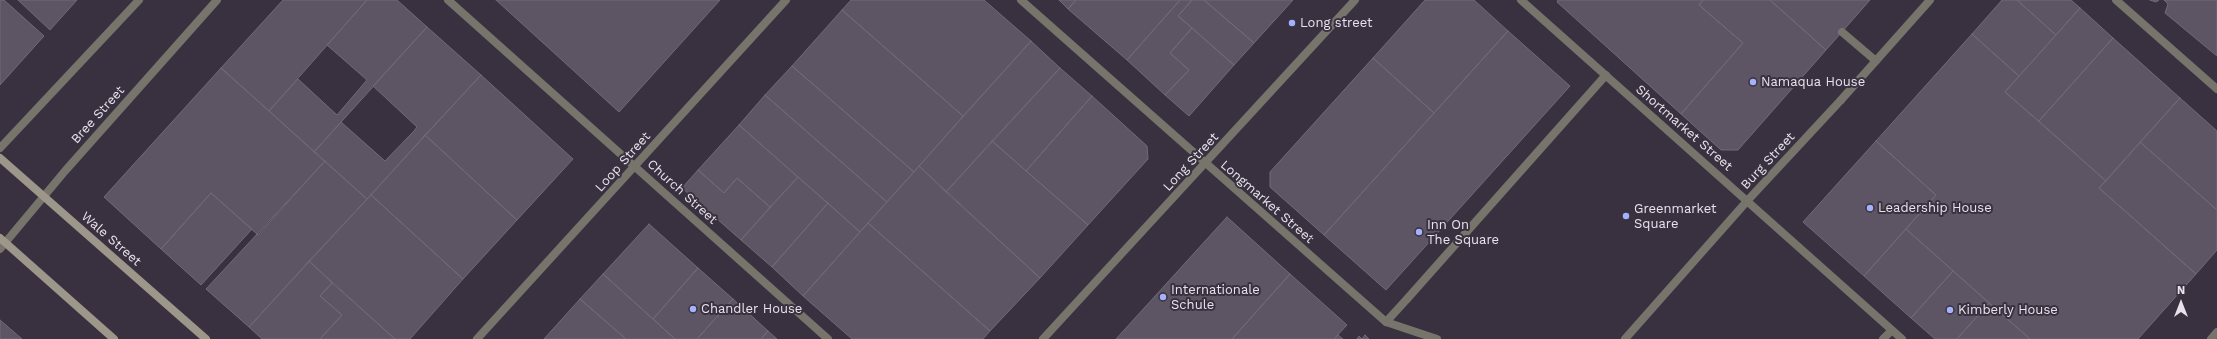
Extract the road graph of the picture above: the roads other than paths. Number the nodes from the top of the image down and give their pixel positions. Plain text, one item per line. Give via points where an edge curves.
1 (139, 0) edge
2 (217, 0) edge
3 (448, 0) edge
4 (786, 0) edge
5 (1022, 0) edge
6 (1355, 0) edge
7 (1521, 0) edge
8 (1930, 0) edge
9 (2116, 0) edge
10 (1842, 32) dead end
11 (1876, 62) junction
12 (1606, 75) junction
13 (2217, 89) edge
14 (0, 148) edge
15 (0, 158) edge
16 (1205, 164) junction
17 (635, 166) junction
18 (44, 197) junction
19 (1748, 200) junction
20 (2, 243) edge
21 (1386, 322) junction
22 (1892, 330) junction
23 (2217, 332) edge
24 (114, 339) edge
25 (206, 339) edge
26 (477, 339) edge
27 (828, 339) edge
28 (1043, 339) edge
29 (1437, 339) edge
30 (1625, 339) edge
31 (1883, 339) edge
32 (1902, 339) edge
33 (2211, 339) edge

1 - 14 street
2 - 18 street, Bree Street
3 - 17 street, Church Street
4 - 17 street, Loop Street
5 - 16 street, Longmarket Street
6 - 16 street, Long Street
7 - 12 street, Shortmarket Street
8 - 11 street, Burg Street
9 - 13 street
10 - 11 street
11 - 19 street, Burg Street
12 - 19 street, Shortmarket Street
12 - 21 street
15 - 18 main road, Wale Street
16 - 21 street, Longmarket Street
16 - 28 street, Long Street
17 - 26 street, Loop Street
17 - 27 street, Church Street
18 - 20 street, Bree Street
18 - 25 main road, Wale Street
19 - 22 street, Shortmarket Street
19 - 30 street, Burg Street
20 - 24 main road
21 - 29 street, Longmarket Street
22 - 31 street
22 - 32 street, Shortmarket Street
23 - 33 street

